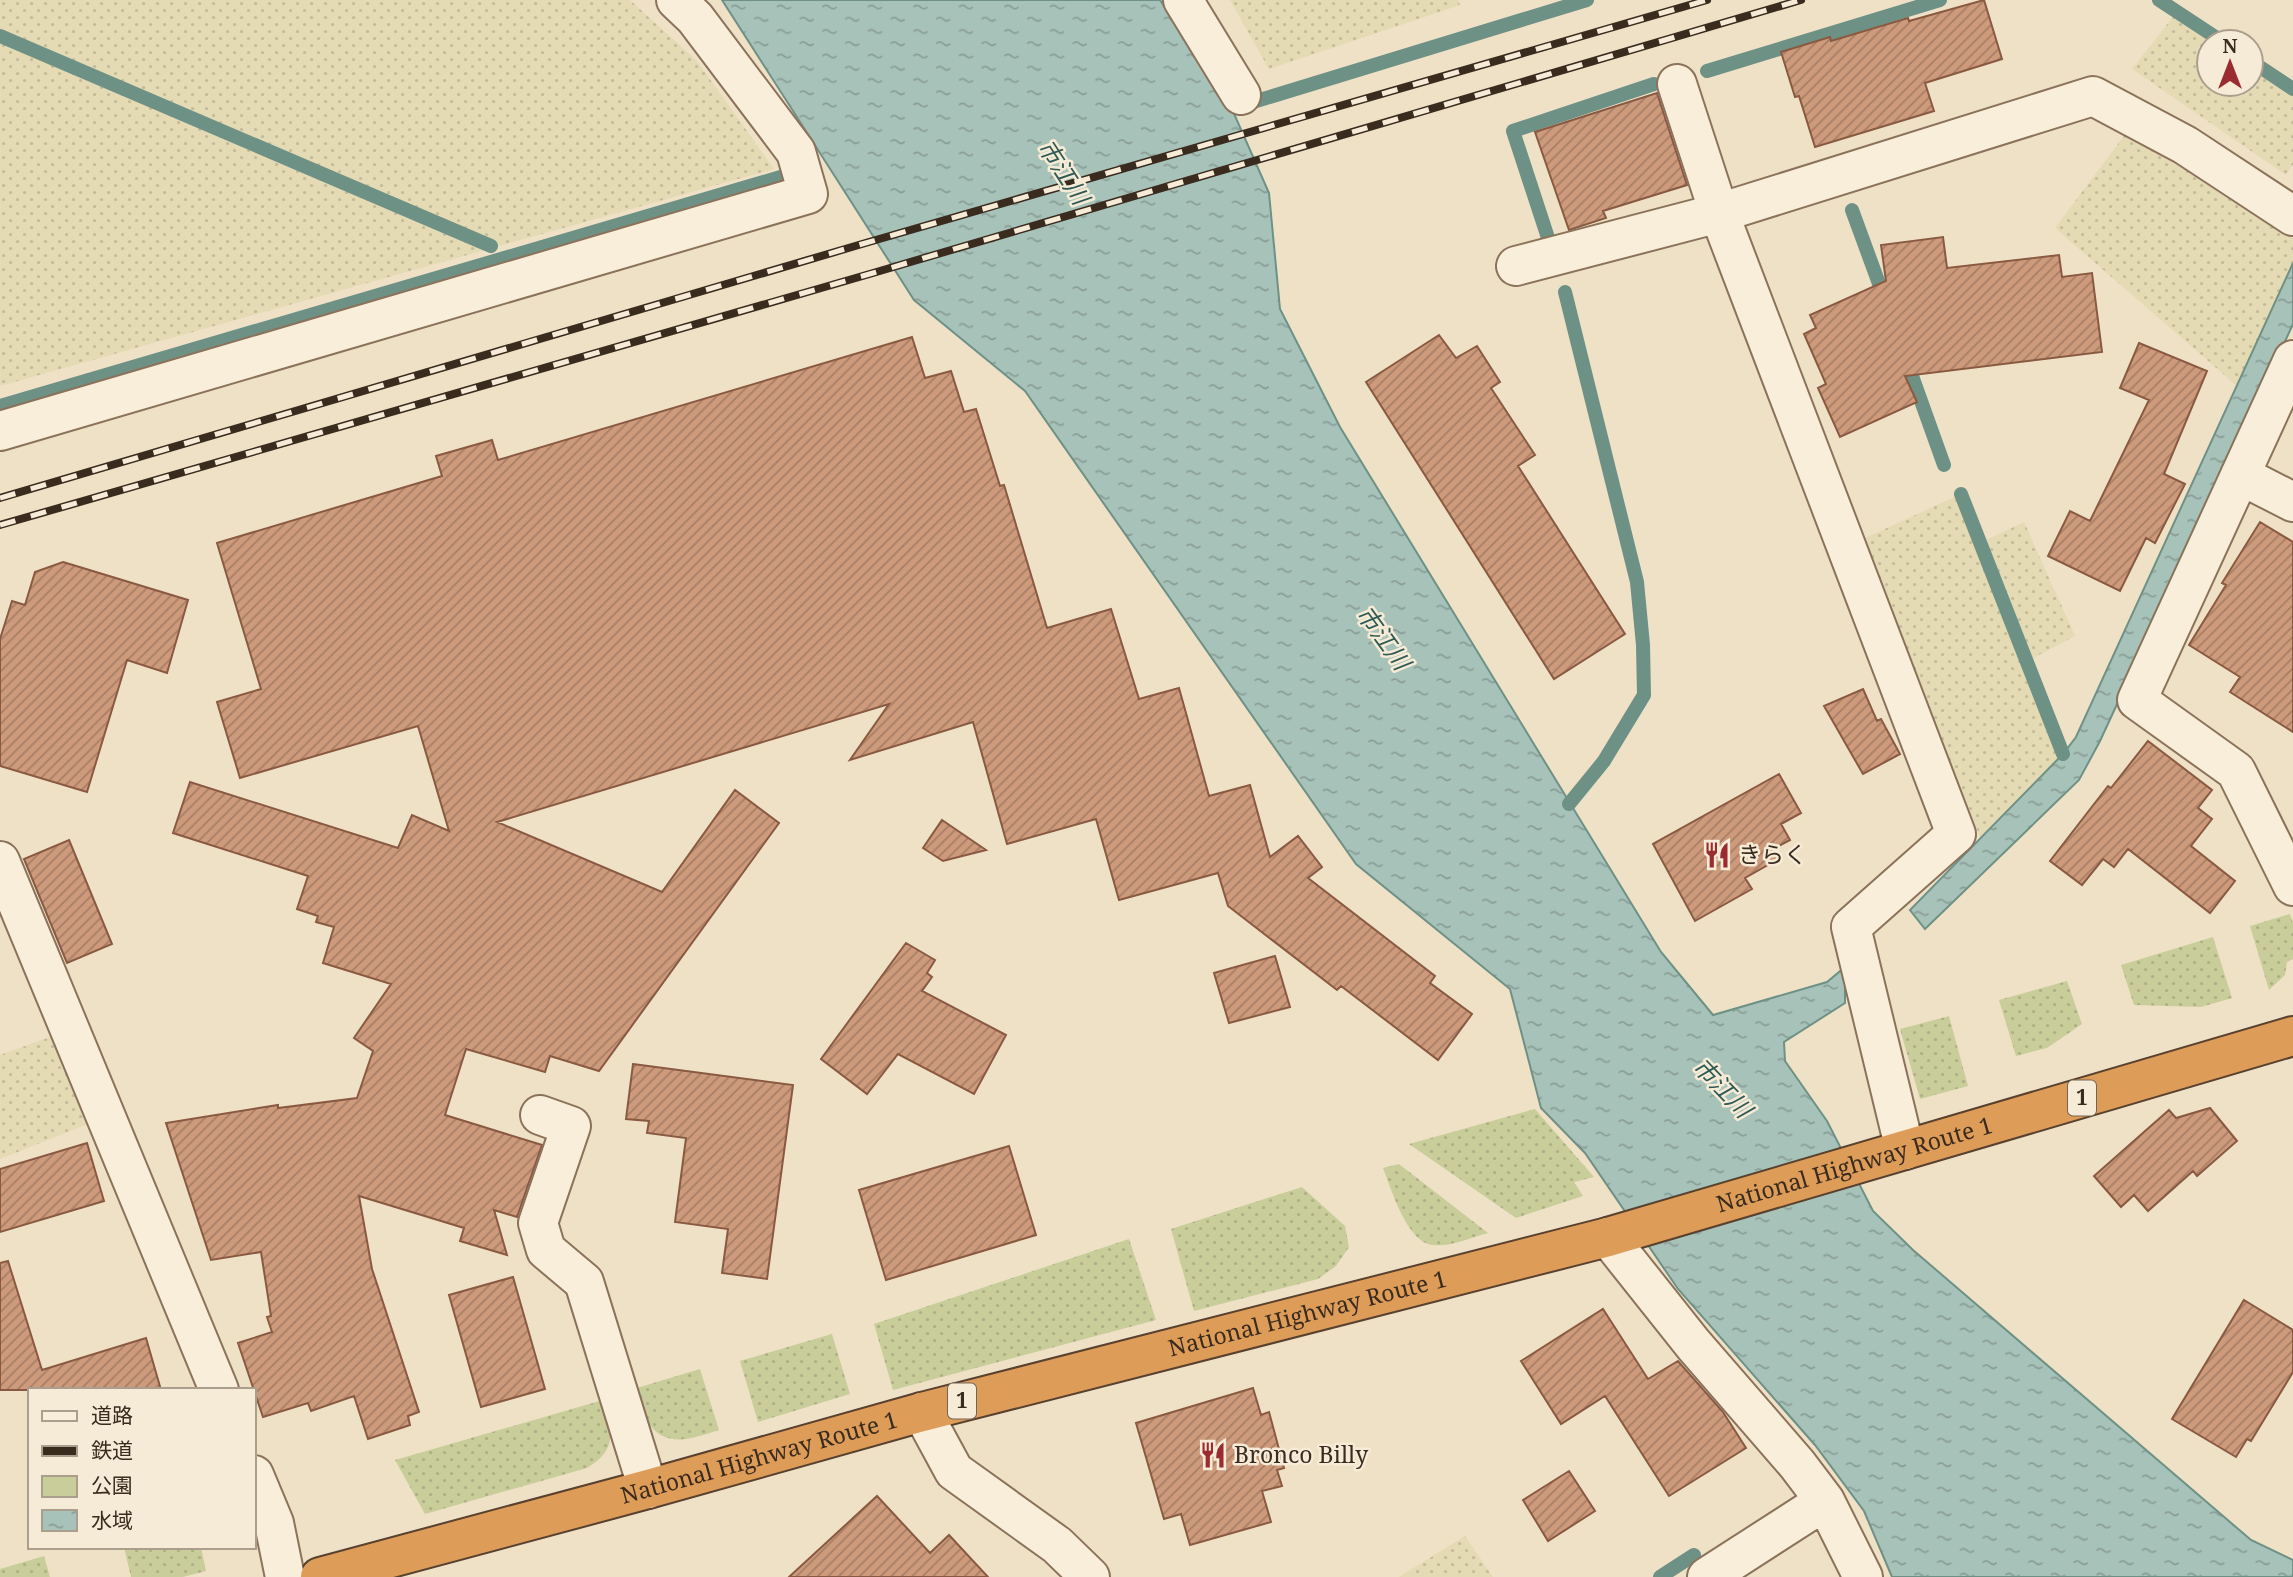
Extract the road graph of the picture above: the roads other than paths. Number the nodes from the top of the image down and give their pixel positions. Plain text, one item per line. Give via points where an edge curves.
1 (676, 0) edge
2 (1183, 0) edge
3 (1676, 84) dead end
4 (1241, 95) dead end
5 (1719, 213) junction
6 (2293, 216) edge
7 (1517, 266) dead end
8 (2293, 360) edge
9 (0, 431) edge
10 (2240, 475) junction
11 (2293, 502) edge
12 (0, 861) edge
13 (2293, 886) edge
14 (2293, 1036) edge
15 (540, 1115) dead end
16 (1888, 1156) junction
17 (1608, 1237) junction
18 (218, 1388) edge
19 (922, 1412) junction
20 (256, 1480) edge
21 (648, 1489) junction
22 (1825, 1501) junction
23 (285, 1577) edge
24 (320, 1577) edge
25 (1090, 1577) edge
26 (1707, 1577) edge
27 (1863, 1577) edge

1 - 9 street via 695,18 796,152 807,194
2 - 4 street
3 - 5 street
5 - 6 street via 2093,96 2185,145
5 - 7 street
5 - 16 street via 1956,834 1850,927
8 - 10 street
10 - 11 street
10 - 13 street via 2137,700 2236,771
12 - 18 street
14 - 16 highway, National Highway Route 1 / 1
15 - 21 street via 571,1126 538,1223 546,1251 584,1282
16 - 17 highway, National Highway Route 1 / 1
17 - 19 highway, National Highway Route 1 / 1
17 - 22 street
19 - 21 highway, National Highway Route 1 / 1
19 - 25 street via 954,1471 1057,1545
20 - 23 street via 274,1523
21 - 24 highway, National Highway Route 1 / 1
22 - 26 street
22 - 27 street

